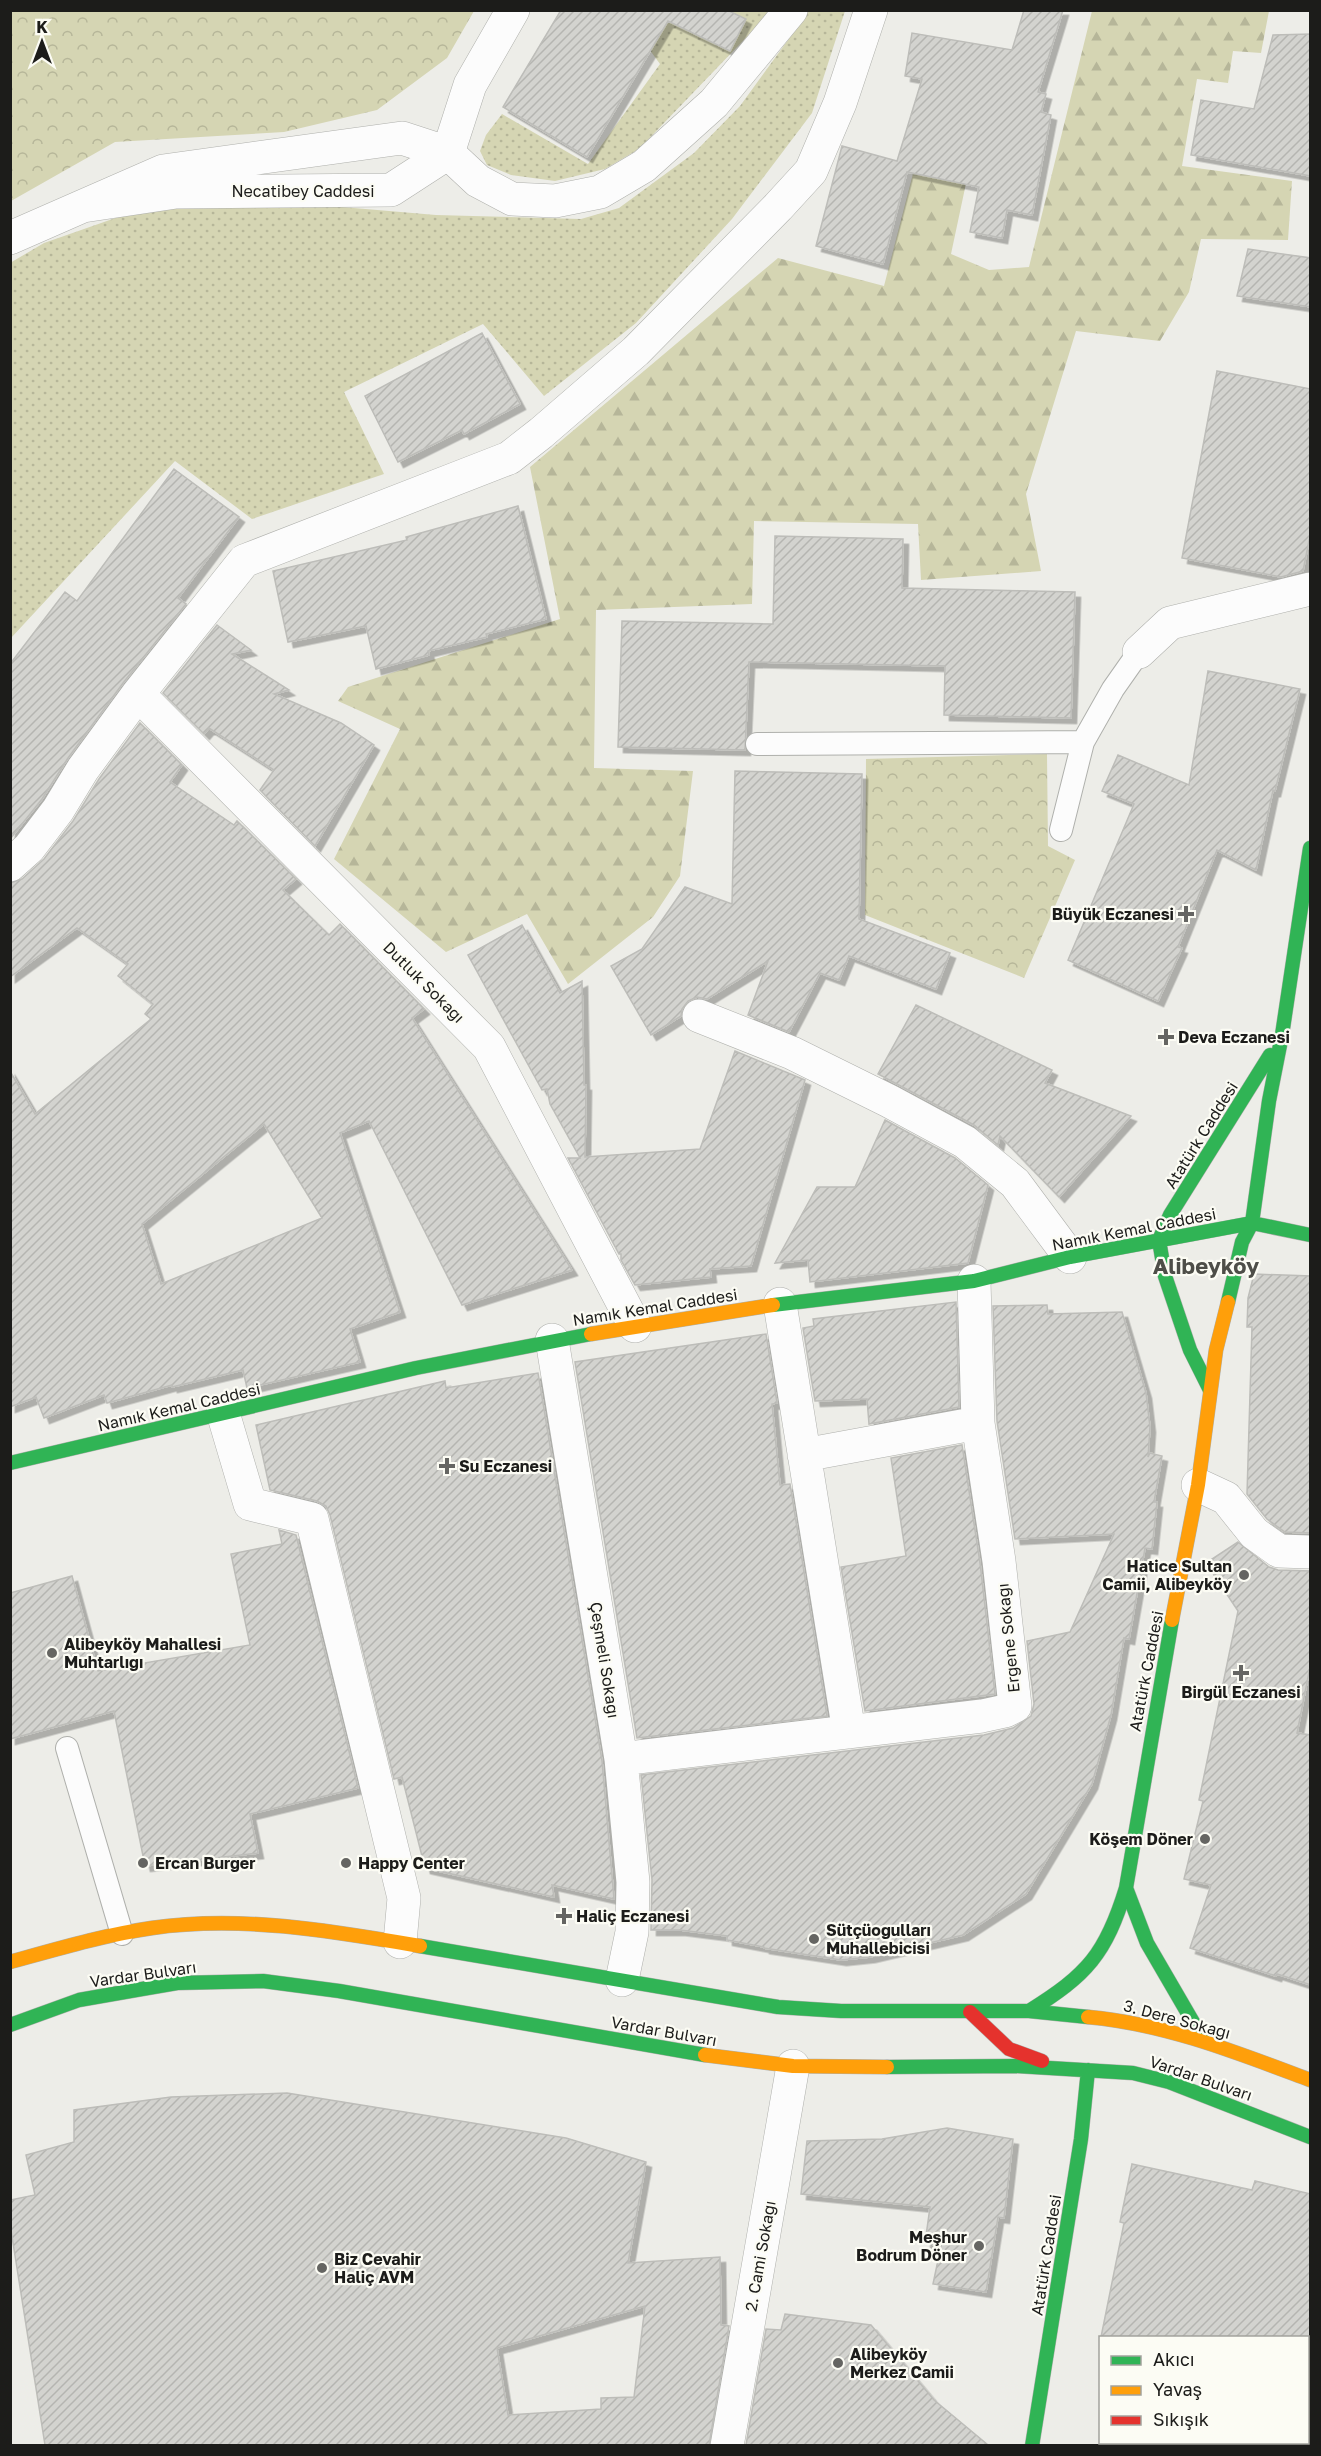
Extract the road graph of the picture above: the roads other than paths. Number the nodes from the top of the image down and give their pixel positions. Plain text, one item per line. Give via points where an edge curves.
1 (513, 10) edge
2 (791, 10) edge
3 (871, 10) edge
4 (448, 153) junction
5 (82, 206) junction
6 (10, 238) edge
7 (1311, 589) edge
8 (1139, 652) joint
9 (138, 694) junction
10 (1083, 742) junction
11 (757, 744) dead end
12 (1061, 830) dead end
13 (1311, 848) edge
14 (10, 865) edge
15 (699, 1016) dead end
16 (1282, 1035) junction
17 (1252, 1223) junction
18 (1311, 1235) edge
19 (1159, 1240) junction
20 (1070, 1257) junction
21 (974, 1281) junction
22 (780, 1304) junction
23 (635, 1326) junction
24 (552, 1340) junction
25 (1210, 1390) junction
26 (223, 1413) junction
27 (978, 1423) junction
28 (804, 1455) junction
29 (10, 1463) edge
30 (1198, 1485) junction
31 (1311, 1552) edge
32 (849, 1732) junction
33 (67, 1748) dead end
34 (621, 1760) junction
35 (1126, 1888) junction
36 (123, 1934) junction
37 (400, 1942) junction
38 (10, 1962) edge
39 (622, 1980) junction
40 (1029, 2011) junction
41 (970, 2012) junction
42 (10, 2025) edge
43 (1204, 2041) junction
44 (1213, 2057) dead end
45 (793, 2066) junction
46 (1088, 2070) junction
47 (1311, 2080) edge
48 (1238, 2094) dead end
49 (1251, 2112) junction
50 (1311, 2137) edge
51 (727, 2445) edge
52 (1032, 2445) edge

1 - 4 street via 470,85
2 - 4 street via 714,103 644,166 600,192 555,201 512,199 478,180
3 - 9 street via 840,104 811,171 636,351 509,458 244,561
4 - 5 street via 402,138 163,171
4 - 5 street, Necatibey Caddesi via 391,190 176,192
5 - 6 street, Necatibey Caddesi
7 - 8 street via 1170,623
8 - 10 lane
9 - 14 street via 58,810 29,848
9 - 23 street, Dutluk Sokağı via 489,1047
10 - 11 lane
10 - 12 lane
13 - 16 main road, Atatürk Caddesi
15 - 20 street via 792,1053 965,1142 1015,1183
16 - 17 main road, Atatürk Caddesi
16 - 19 main road, Atatürk Caddesi via 1170,1215
17 - 18 main road, Namık Kemal Caddesi
17 - 19 main road, Namık Kemal Caddesi
17 - 25 main road, Atatürk Caddesi via 1239,1250
19 - 20 main road, Namık Kemal Caddesi
19 - 25 main road via 1165,1276 1190,1350
20 - 21 main road, Namık Kemal Caddesi
21 - 22 main road, Namık Kemal Caddesi
21 - 27 street, Ergene Sokağı
22 - 23 main road, Namık Kemal Caddesi
22 - 28 street
23 - 24 main road, Namık Kemal Caddesi
24 - 26 main road, Namık Kemal Caddesi
24 - 34 street, Çeşmeli Sokağı
25 - 30 main road, Atatürk Caddesi
26 - 29 main road, Namık Kemal Caddesi
26 - 37 street via 250,1504 312,1519 404,1898
27 - 28 street
27 - 32 street, Ergene Sokağı via 1015,1706 982,1716
28 - 32 street
30 - 31 street via 1226,1498 1254,1533 1280,1551
30 - 35 main road, Atatürk Caddesi
32 - 34 street, Ergene Sokağı
33 - 36 lane
34 - 39 street, Çeşmeli Sokağı via 633,1882 632,1932
35 - 40 main road, Atatürk Caddesi via 1118,1916 1092,1966 1058,1994
35 - 43 main road via 1147,1943
36 - 37 main road via 208,1923 269,1925
36 - 38 main road
37 - 39 main road
39 - 41 main road via 778,2007
40 - 41 main road
40 - 43 main road, 3. Dere Sokağı via 1121,2020
41 - 46 main road via 1016,2055
42 - 45 main road, Vardar Bulvarı via 79,2000 142,1989 177,1983 263,1981 722,2058
43 - 44 main road
43 - 47 main road, 3. Dere Sokağı
45 - 46 main road, Vardar Bulvarı via 1015,2066
45 - 51 street, 2. Cami Sokağı
46 - 49 main road, Vardar Bulvarı via 1133,2073 1169,2082
46 - 52 main road, Atatürk Caddesi via 1081,2139
48 - 49 main road
49 - 50 main road, Vardar Bulvarı

